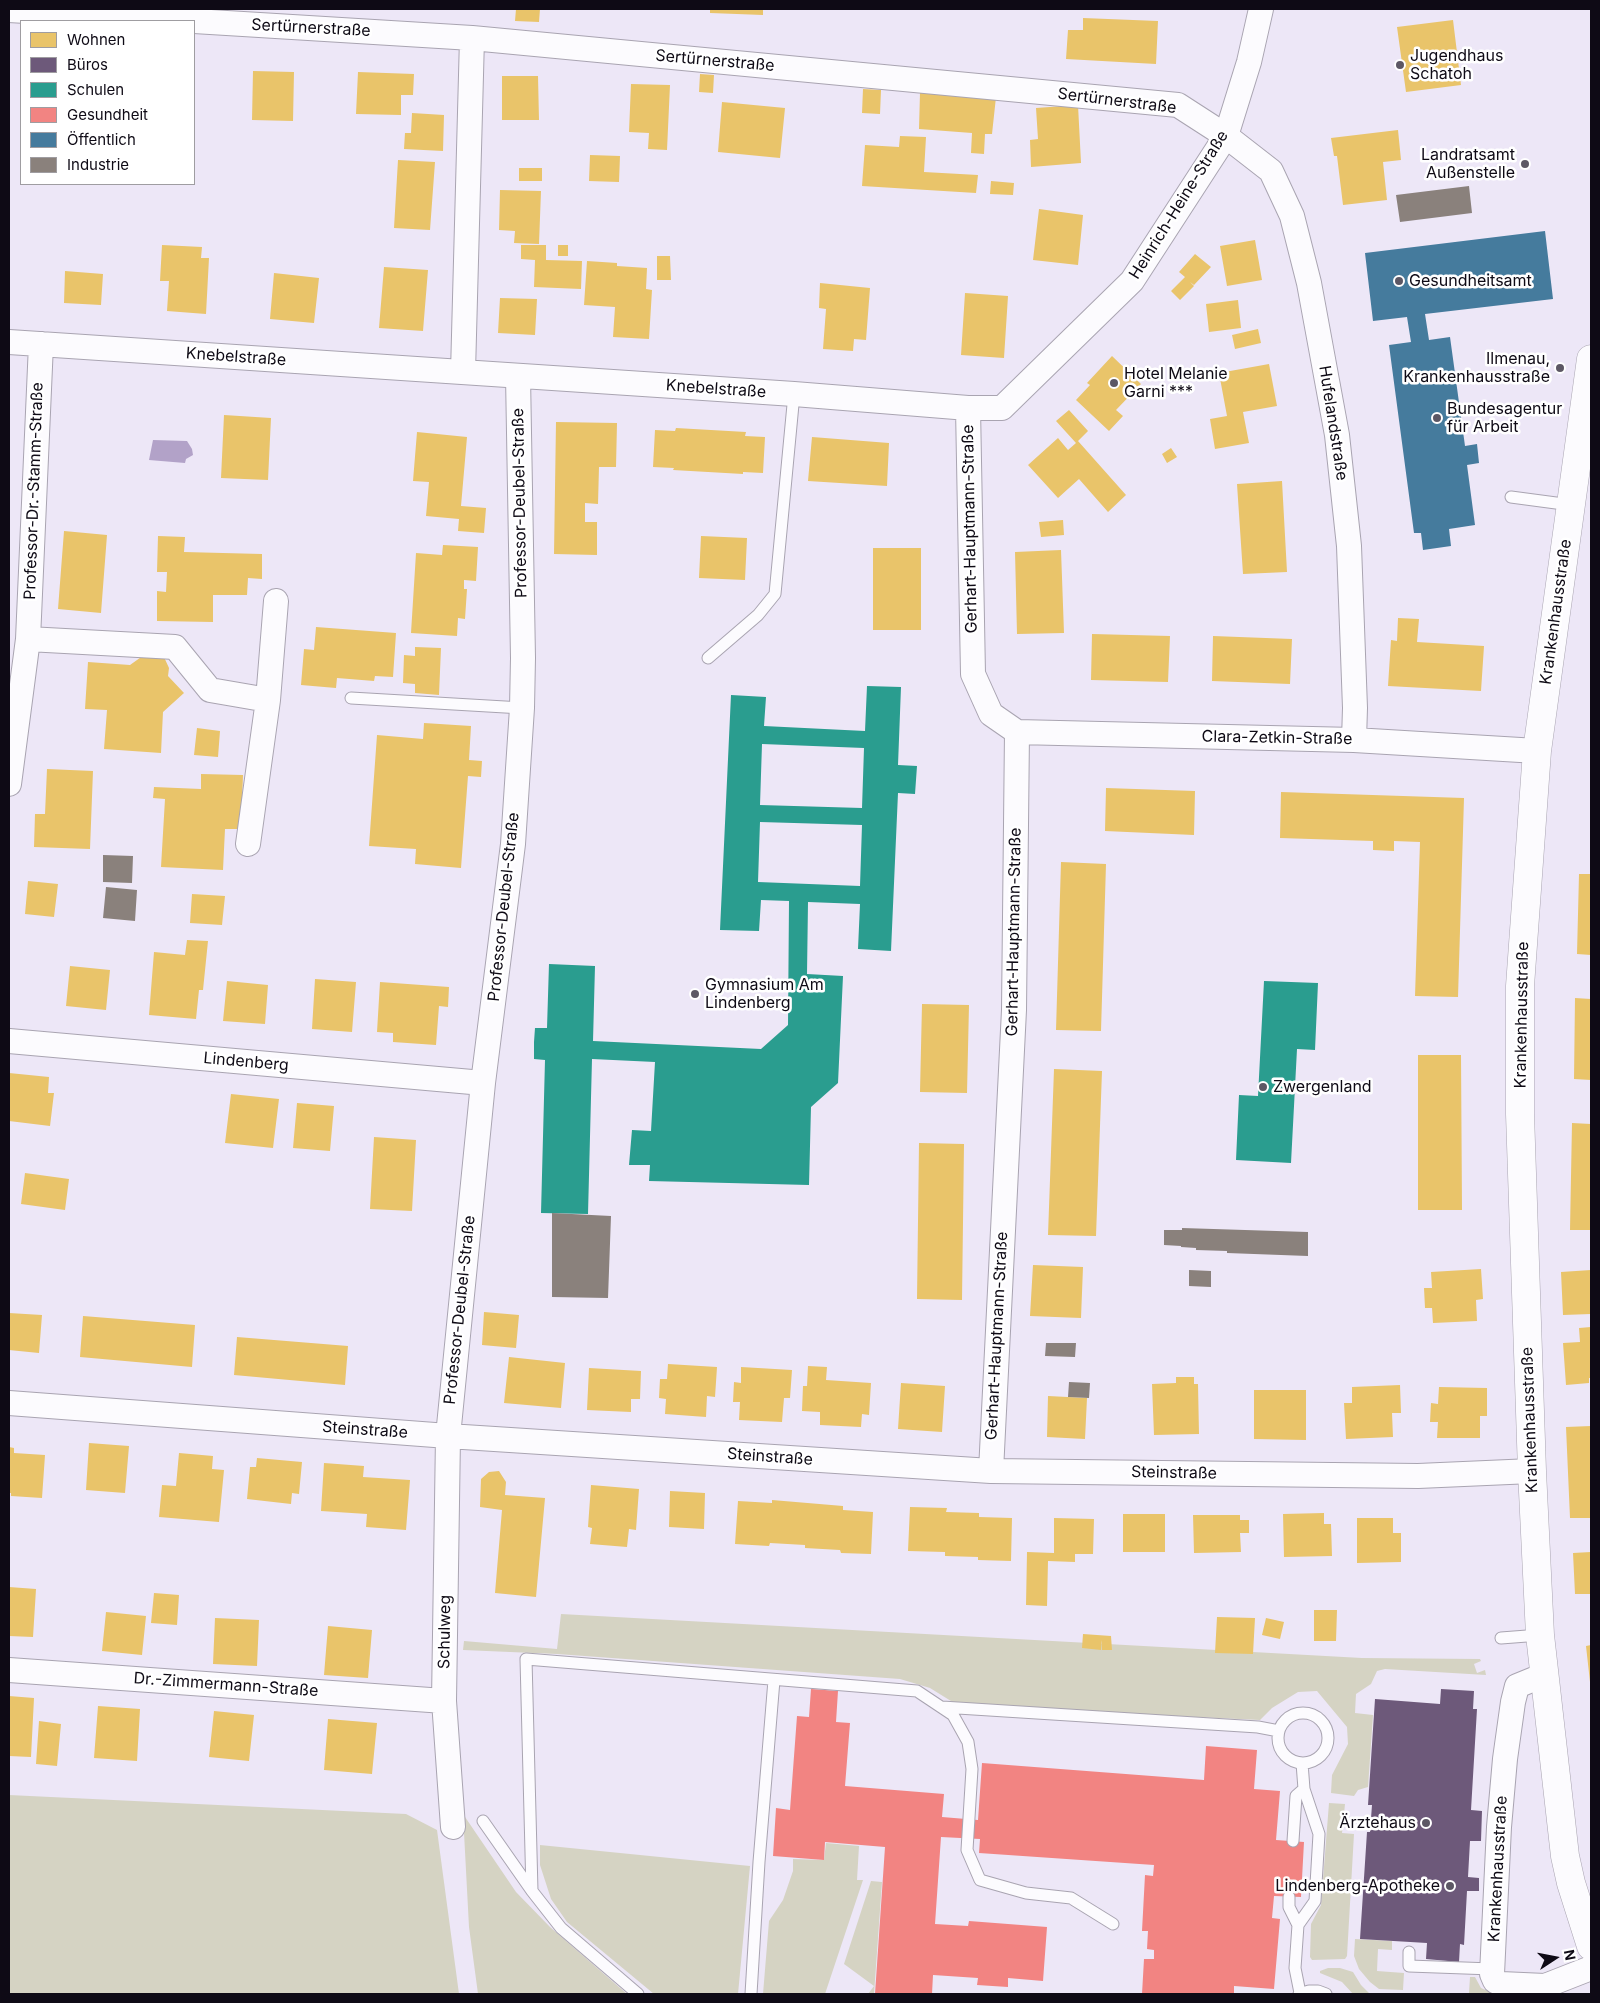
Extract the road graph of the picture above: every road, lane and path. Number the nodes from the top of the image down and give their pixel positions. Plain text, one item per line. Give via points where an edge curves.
1 (1261, 9) edge
2 (9, 10) edge
3 (176, 20) edge
4 (195, 21) edge
5 (472, 38) junction
6 (1226, 136) junction
7 (9, 342) edge
8 (41, 344) junction
9 (1591, 359) edge
10 (463, 372) junction
11 (518, 376) junction
12 (794, 394) junction
13 (968, 408) junction
14 (1511, 497) dead end
15 (1571, 505) junction
16 (276, 601) dead end
17 (28, 639) junction
18 (708, 658) dead end
19 (351, 698) dead end
20 (268, 700) junction
21 (522, 708) junction
22 (1017, 732) junction
23 (1354, 740) junction
24 (1537, 751) junction
25 (9, 784) edge
26 (248, 844) dead end
27 (9, 1041) edge
28 (483, 1083) junction
29 (9, 1404) edge
30 (448, 1436) junction
31 (991, 1471) junction
32 (1532, 1471) junction
33 (1540, 1635) junction
34 (1502, 1638) dead end
35 (9, 1670) edge
36 (1544, 1674) junction
37 (774, 1680) junction
38 (444, 1701) junction
39 (940, 1706) junction
40 (1279, 1731) junction
41 (1302, 1763) junction
42 (1304, 1789) junction
43 (483, 1821) dead end
44 (454, 1827) dead end
45 (1293, 1841) dead end
46 (532, 1891) junction
47 (1289, 1897) dead end
48 (1113, 1924) dead end
49 (1298, 1925) junction
50 (1591, 1946) edge
51 (1409, 1952) dead end
52 (1591, 1968) edge
53 (1492, 1969) junction
54 (638, 1994) edge
55 (751, 1994) edge
56 (1300, 1994) edge
57 (1326, 1994) edge

1 - 6 street, Heinrich-Heine-Straße via 1249,62
2 - 3 street, Sertürnerstraße
4 - 5 street, Sertürnerstraße
5 - 6 street, Sertürnerstraße via 1178,105
5 - 10 street
6 - 13 street, Heinrich-Heine-Straße via 1132,281 1002,408
6 - 23 street, Hufelandstraße via 1272,171 1292,216 1309,283 1337,435 1349,546
7 - 8 street, Knebelstraße
8 - 10 street, Knebelstraße
8 - 17 street, Professor-Dr.-Stamm-Straße
9 - 15 street, Krankenhausstraße
10 - 11 street, Knebelstraße
11 - 12 street, Knebelstraße
11 - 21 street, Professor-Deubel-Straße
12 - 13 street, Knebelstraße
12 - 18 lane via 775,594 758,615
13 - 22 street, Gerhart-Hauptmann-Straße via 973,674 991,714
14 - 15 lane
15 - 24 street, Krankenhausstraße
16 - 20 street
17 - 20 street via 175,647 210,690
17 - 25 street, Professor-Dr.-Stamm-Straße
19 - 21 lane
20 - 26 street
21 - 28 street, Professor-Deubel-Straße via 513,844
22 - 23 street, Clara-Zetkin-Straße
22 - 31 street, Gerhart-Hauptmann-Straße via 1014,1010
23 - 24 street, Clara-Zetkin-Straße
24 - 32 street, Krankenhausstraße via 1520,986 1523,1236
27 - 28 street, Lindenberg
28 - 30 street, Professor-Deubel-Straße
29 - 30 street, Steinstraße
30 - 31 street, Steinstraße
30 - 38 street, Schulweg
31 - 32 street, Steinstraße via 1418,1476
32 - 33 street, Krankenhausstraße
33 - 34 lane
33 - 36 street, Krankenhausstraße
35 - 38 street, Dr.-Zimmermann-Straße
36 - 50 street, Krankenhausstraße via 1565,1856
36 - 53 street, Krankenhausstraße via 1517,1686 1513,1702 1502,1788
37 - 39 lane via 917,1691
37 - 46 lane via 526,1659
37 - 55 lane
38 - 44 street, Schulweg
39 - 40 lane
39 - 48 lane via 953,1715 968,1742 972,1769 967,1850 980,1880 1026,1894 1071,1898
40 - 41 lane via 1278,1740 1283,1753
40 - 41 lane via 1286,1719 1294,1714 1309,1713 1323,1722 1328,1736 1324,1752 1311,1762
41 - 42 lane
42 - 45 lane via 1296,1796
42 - 49 lane via 1320,1834 1315,1901
43 - 46 lane
46 - 54 lane via 561,1928
47 - 49 lane via 1289,1907
49 - 56 lane via 1295,1968
51 - 53 lane via 1408,1966
52 - 53 street via 1545,1986 1502,1984 1494,1981
56 - 57 lane via 1318,1991

